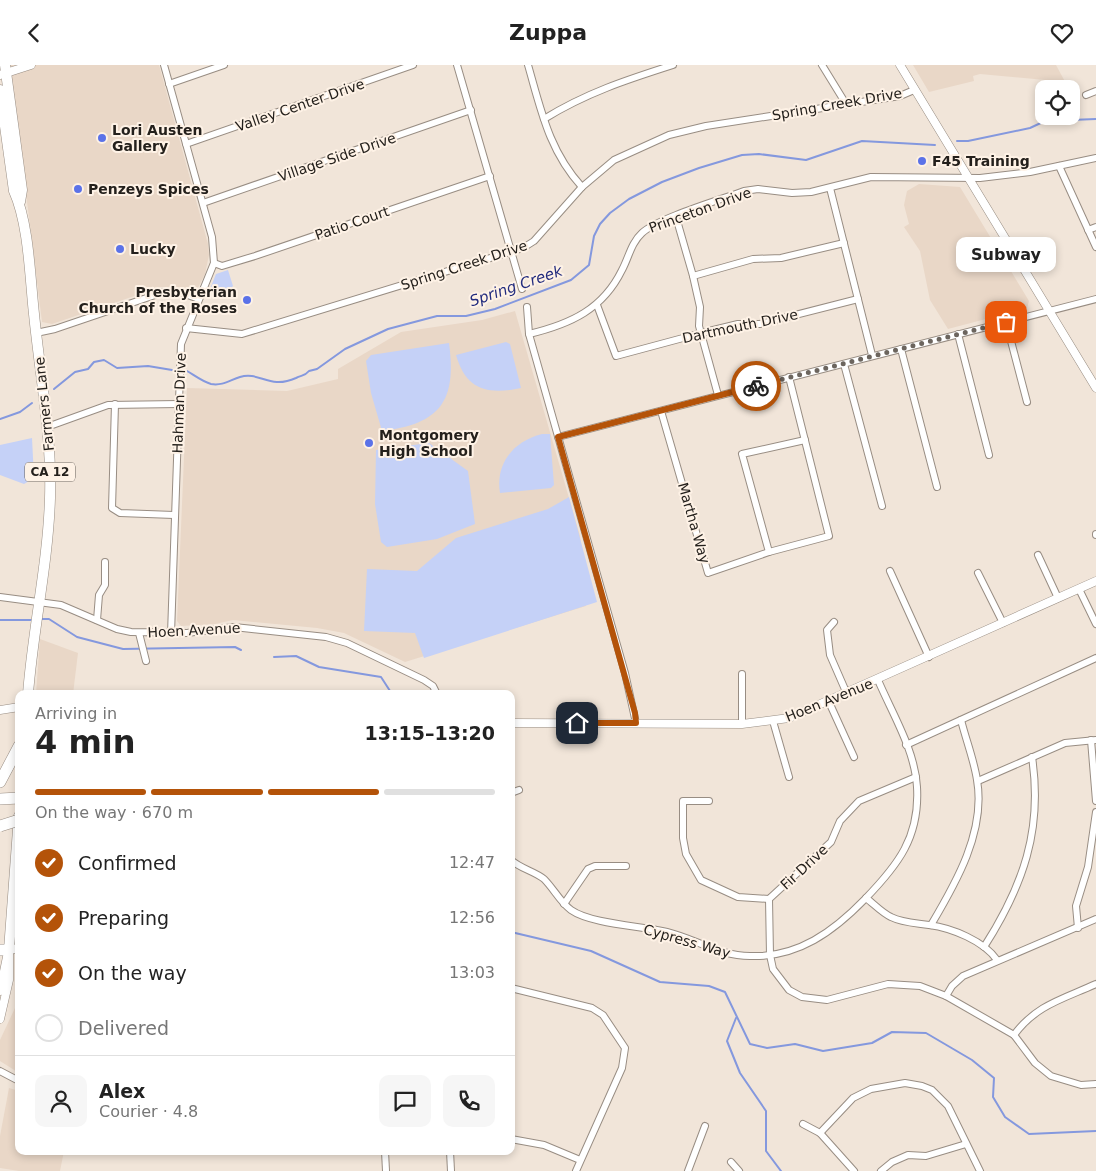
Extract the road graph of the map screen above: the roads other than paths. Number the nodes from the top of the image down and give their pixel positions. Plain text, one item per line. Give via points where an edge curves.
1 (31, 65) edge
2 (164, 65) edge
3 (224, 65) edge
4 (413, 65) edge
5 (457, 65) edge
6 (528, 65) edge
7 (673, 65) edge
8 (822, 65) edge
9 (900, 65) edge
10 (4, 71) edge
11 (169, 84) junction
12 (914, 90) junction
13 (0, 91) edge
14 (1096, 91) edge
15 (1086, 95) dead end
16 (846, 104) junction
17 (471, 111) junction
18 (544, 119) junction
19 (186, 144) junction
20 (1096, 158) edge
21 (1059, 166) junction
22 (490, 176) junction
23 (968, 179) junction
24 (582, 187) junction
25 (830, 188) junction
26 (20, 203) junction
27 (203, 203) junction
28 (676, 217) junction
29 (1096, 227) edge
30 (1088, 229) junction
31 (844, 243) junction
32 (1096, 247) edge
33 (512, 250) junction
34 (214, 263) junction
35 (693, 276) junction
36 (522, 289) dead end
37 (199, 299) junction
38 (858, 299) junction
39 (1096, 299) edge
40 (597, 305) junction
41 (527, 307) dead end
42 (1048, 310) junction
43 (1006, 322) junction
44 (186, 328) junction
45 (36, 333) junction
46 (702, 333) junction
47 (529, 334) junction
48 (958, 334) junction
49 (901, 349) junction
50 (872, 355) junction
51 (844, 364) junction
52 (789, 377) junction
53 (1096, 387) edge
54 (718, 395) junction
55 (1027, 403) dead end
56 (115, 404) junction
57 (179, 404) junction
58 (661, 411) junction
59 (47, 427) junction
60 (558, 437) junction
61 (805, 440) junction
62 (989, 455) dead end
63 (937, 487) dead end
64 (882, 505) dead end
65 (174, 515) junction
66 (769, 552) junction
67 (1038, 555) dead end
68 (105, 562) dead end
69 (890, 571) dead end
70 (978, 573) dead end
71 (1096, 581) edge
72 (1079, 589) junction
73 (0, 597) edge
74 (1058, 599) junction
75 (39, 601) junction
76 (97, 621) junction
77 (834, 622) dead end
78 (1003, 623) junction
79 (1096, 624) edge
80 (139, 633) junction
81 (171, 634) junction
82 (928, 657) junction
83 (144, 658) dead end
84 (1096, 658) edge
85 (742, 673) dead end
86 (878, 680) junction
87 (28, 690) edge
88 (435, 690) edge
89 (847, 694) junction
90 (828, 702) junction
91 (15, 707) edge
92 (0, 709) edge
93 (961, 720) junction
94 (773, 721) junction
95 (515, 723) edge
96 (636, 723) junction
97 (742, 724) junction
98 (1094, 740) edge
99 (906, 745) junction
100 (15, 754) edge
101 (854, 757) dead end
102 (1032, 757) junction
103 (789, 777) dead end
104 (916, 777) junction
105 (978, 781) junction
106 (0, 782) edge
107 (518, 791) dead end
108 (515, 792) edge
109 (15, 798) edge
110 (0, 799) edge
111 (709, 801) dead end
112 (1096, 801) edge
113 (1096, 812) edge
114 (15, 820) edge
115 (0, 826) edge
116 (515, 862) edge
117 (626, 866) dead end
118 (15, 870) edge
119 (866, 898) junction
120 (769, 899) junction
121 (564, 904) junction
122 (1096, 919) edge
123 (931, 925) junction
124 (1078, 928) junction
125 (984, 947) junction
126 (9, 949) edge
127 (770, 955) junction
128 (997, 960) junction
129 (1096, 984) edge
130 (515, 989) edge
131 (0, 991) edge
132 (946, 996) junction
133 (0, 1019) edge
134 (1014, 1035) junction
135 (0, 1071) edge
136 (15, 1079) edge
137 (1096, 1084) edge
138 (803, 1124) dead end
139 (704, 1126) dead end
140 (820, 1133) junction
141 (515, 1140) edge
142 (966, 1144) junction
143 (385, 1155) edge
144 (450, 1155) edge
145 (580, 1160) junction
146 (731, 1162) dead end
147 (386, 1171) edge
148 (451, 1171) edge
149 (576, 1171) edge
150 (688, 1171) edge
151 (739, 1171) edge
152 (854, 1171) edge
153 (881, 1171) edge
154 (980, 1171) edge

1 - 10 street
2 - 11 street, Hahman Drive
3 - 11 street
4 - 19 street, Valley Center Drive
5 - 17 street
6 - 18 street
7 - 18 street via 599,89
8 - 16 street
9 - 12 street
10 - 26 main road, Farmers Lane / CA 12 via 22,190
11 - 19 street, Hahman Drive
12 - 16 street, Spring Creek Drive via 900,96
12 - 23 street
13 - 26 main road, Farmers Lane / CA 12 via 14,191
14 - 15 street
16 - 24 street, Spring Creek Drive via 669,135 614,160
17 - 22 street
17 - 27 street, Village Side Drive
18 - 24 street via 551,142 569,173
19 - 27 street, Hahman Drive
20 - 21 street, Princeton Drive
21 - 23 street, Princeton Drive
21 - 30 street
22 - 33 street
22 - 34 street, Patio Court via 255,256 222,266
23 - 25 street, Princeton Drive via 866,177
23 - 42 street
24 - 33 street, Spring Creek Drive via 534,241
25 - 28 street, Princeton Drive via 797,193 748,189
25 - 31 street
26 - 45 main road, Farmers Lane / CA 12
27 - 34 street, Hahman Drive via 212,237
28 - 35 street
28 - 40 street, Princeton Drive via 650,227 637,237 614,285
29 - 30 street
30 - 32 street
31 - 35 street via 781,257 753,259
31 - 38 street
33 - 36 street
33 - 44 street, Spring Creek Drive via 242,334
34 - 37 street, Hahman Drive
35 - 46 street
37 - 44 street, Hahman Drive
37 - 45 street via 179,292 164,292
38 - 46 street, Dartmouth Drive via 760,324 738,324
38 - 50 street
39 - 42 street
40 - 46 street, Dartmouth Drive via 616,356
40 - 47 street, Princeton Drive via 568,323
41 - 47 street
42 - 43 street
42 - 53 street
43 - 48 street
43 - 55 street
44 - 57 street, Hahman Drive via 180,356
45 - 59 main road, Farmers Lane / CA 12
46 - 54 street
47 - 60 street
48 - 49 street
48 - 62 street
49 - 50 street
49 - 63 street
50 - 51 street
51 - 52 street
51 - 64 street
52 - 54 street
52 - 61 street
54 - 58 street
56 - 57 street
56 - 59 street via 101,406
56 - 65 street via 112,508 120,513
57 - 65 street, Hahman Drive
58 - 60 street
58 - 66 street, Martha Way via 708,573
59 - 75 main road, Farmers Lane / CA 12 via 49,524
60 - 96 street via 625,673
61 - 66 street via 829,536
61 - 66 street via 742,454
65 - 81 street, Hahman Drive
67 - 74 street
68 - 76 street via 105,585 98,595
69 - 82 street
70 - 78 street
71 - 72 street, Hoen Avenue
72 - 74 street, Hoen Avenue
72 - 79 street
73 - 75 street, Hoen Avenue
74 - 78 street, Hoen Avenue
75 - 76 street, Hoen Avenue via 61,605
75 - 87 main road, Farmers Lane / CA 12
76 - 80 street, Hoen Avenue
77 - 89 street via 826,630 830,655
78 - 82 street, Hoen Avenue
80 - 81 street, Hoen Avenue
80 - 83 street
81 - 88 street, Hoen Avenue via 234,627 326,637 347,643 424,679
82 - 86 street, Hoen Avenue
84 - 93 street
85 - 97 street
86 - 89 street, Hoen Avenue
86 - 99 street, Cypress Way
89 - 90 street, Hoen Avenue
90 - 94 street, Hoen Avenue via 790,718
90 - 101 street
91 - 92 street
93 - 99 street
93 - 105 street
94 - 97 street, Hoen Avenue
94 - 103 street
95 - 96 street, Hoen Avenue
96 - 97 street, Hoen Avenue
98 - 102 street via 1065,743
98 - 112 street
99 - 104 street, Cypress Way
100 - 106 highway
102 - 105 street
102 - 125 street via 1036,801 1030,847 1018,886
104 - 119 street, Cypress Way via 917,810 907,845 890,873
104 - 120 street, Fir Drive via 859,801 840,821 830,842
105 - 123 street via 976,823 967,857
107 - 108 street
109 - 110 highway
111 - 120 street, Fir Drive via 683,801 686,854 701,880 738,897
113 - 124 street via 1088,867 1076,907
114 - 115 highway, bridge
116 - 121 street, Cypress Way via 544,879
117 - 121 street via 588,869
118 - 126 main road
119 - 123 street via 891,917
119 - 127 street, Cypress Way via 825,935 798,948
120 - 127 street
121 - 127 street, Cypress Way via 581,916 677,935 726,953 752,957
122 - 124 street
123 - 125 street
124 - 128 street
125 - 128 street
126 - 131 street
126 - 133 street via 9,980
127 - 132 street via 773,969 789,990 814,1000 826,1000 888,984 920,986
128 - 132 street via 963,976
129 - 134 street via 1038,1011 1026,1019
130 - 145 street via 592,1008 603,1015 625,1049 622,1068
132 - 134 street
134 - 137 street via 1035,1063 1051,1076 1081,1085
135 - 136 street
138 - 140 street
139 - 150 street
140 - 142 street via 853,1098 871,1089 905,1083 932,1090 948,1106
140 - 152 street
141 - 145 street via 544,1145
142 - 153 street via 926,1156 908,1155
142 - 154 street
143 - 147 street
144 - 148 street
145 - 149 street
146 - 151 street

